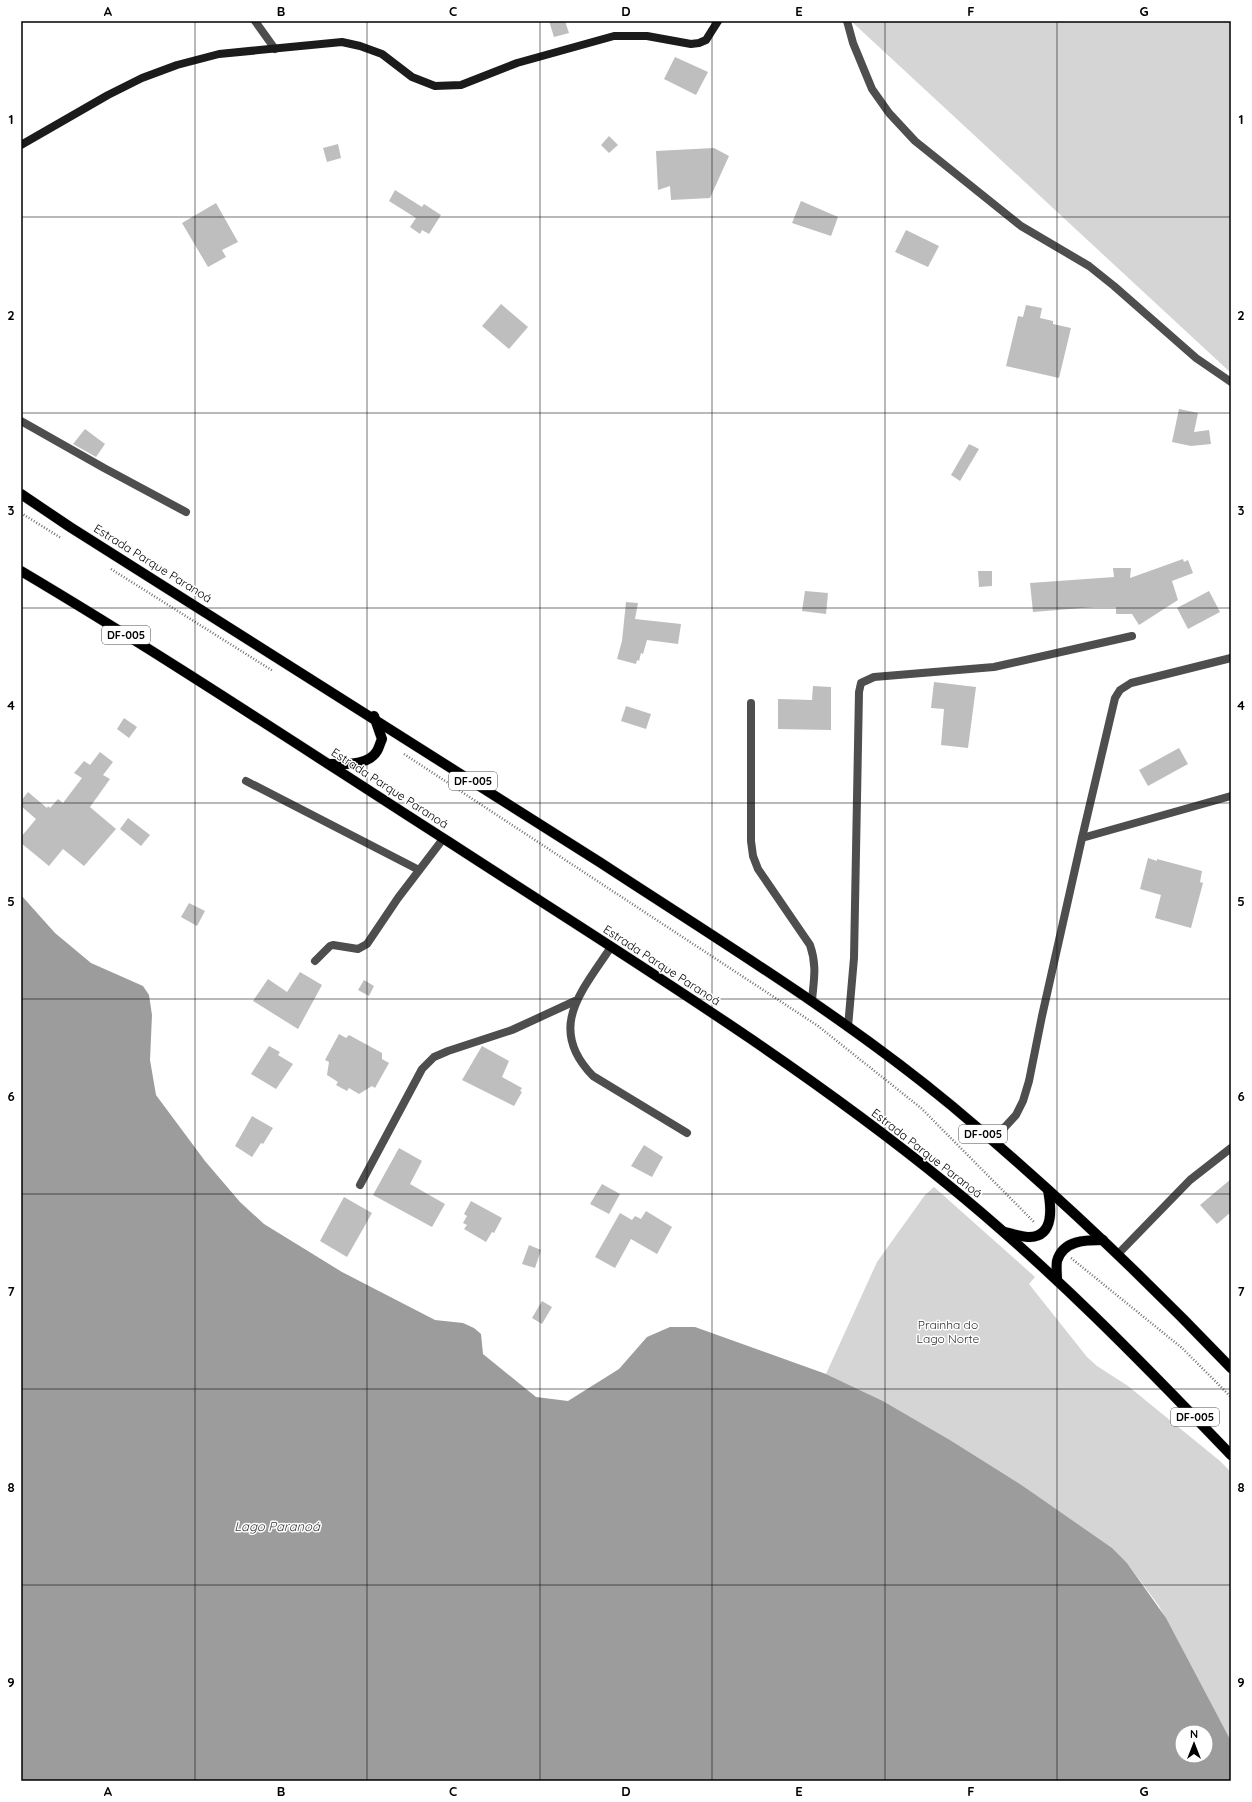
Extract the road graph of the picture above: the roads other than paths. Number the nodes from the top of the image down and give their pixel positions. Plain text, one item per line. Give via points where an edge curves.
1 (255, 21) edge
2 (718, 21) edge
3 (847, 21) edge
4 (275, 49) junction
5 (21, 145) edge
6 (1231, 382) edge
7 (21, 421) edge
8 (21, 494) edge
9 (186, 512) dead end
10 (21, 571) edge
11 (1132, 636) dead end
12 (1231, 658) edge
13 (751, 703) dead end
14 (374, 716) junction
15 (330, 764) junction
16 (246, 781) dead end
17 (1231, 796) edge
18 (1082, 838) junction
19 (443, 839) junction
20 (419, 870) junction
21 (610, 947) junction
22 (315, 961) dead end
23 (575, 1000) junction
24 (812, 1000) junction
25 (848, 1027) junction
26 (687, 1133) dead end
27 (992, 1141) junction
28 (1231, 1148) edge
29 (360, 1185) dead end
30 (1048, 1190) junction
31 (1005, 1232) junction
32 (1103, 1240) junction
33 (1118, 1254) junction
34 (1057, 1280) junction
35 (1231, 1368) edge
36 (1231, 1455) edge

1 - 4 street
2 - 4 street via 706,40 699,43 691,44 646,36 614,36 517,63 461,85 435,86 412,78 382,54 348,43
3 - 6 street via 853,43 872,88 889,113 915,141 1021,226 1089,266 1196,358
4 - 5 street via 219,54 177,65 108,95
7 - 9 street
8 - 14 main road, Estrada Parque Paranoá / DF-005
10 - 15 main road, Estrada Parque Paranoá / DF-005 via 97,616
11 - 25 street via 994,667 874,676 861,683 854,958
12 - 18 street via 1131,683 1120,690 1115,698
13 - 24 street via 753,856 758,868 810,945 816,969
14 - 15 main road via 382,739 377,752 366,760 353,764
14 - 24 main road, Estrada Parque Paranoá / DF-005
15 - 19 main road, Estrada Parque Paranoá / DF-005
16 - 20 street
17 - 18 street
18 - 27 street via 1029,1081 1016,1115
19 - 20 street
19 - 21 main road, Estrada Parque Paranoá / DF-005
20 - 22 street via 368,944 358,949 333,945
21 - 23 street
21 - 31 main road, Estrada Parque Paranoá / DF-005 via 798,1071 944,1181
23 - 26 street via 571,1011 571,1034 581,1064 593,1076
23 - 29 street via 512,1030 434,1057 422,1069
24 - 25 main road, Estrada Parque Paranoá / DF-005
25 - 27 main road, Estrada Parque Paranoá / DF-005 via 951,1105
27 - 30 main road, Estrada Parque Paranoá / DF-005
28 - 33 street via 1190,1180
30 - 31 main road via 1052,1206 1051,1218 1043,1231 1037,1236 1030,1237
30 - 32 main road, Estrada Parque Paranoá / DF-005
31 - 34 main road, Estrada Parque Paranoá / DF-005
32 - 33 main road, Estrada Parque Paranoá / DF-005
32 - 34 main road via 1081,1240 1067,1246 1057,1261
33 - 35 main road, Estrada Parque Paranoá / DF-005
34 - 36 main road, Estrada Parque Paranoá / DF-005

